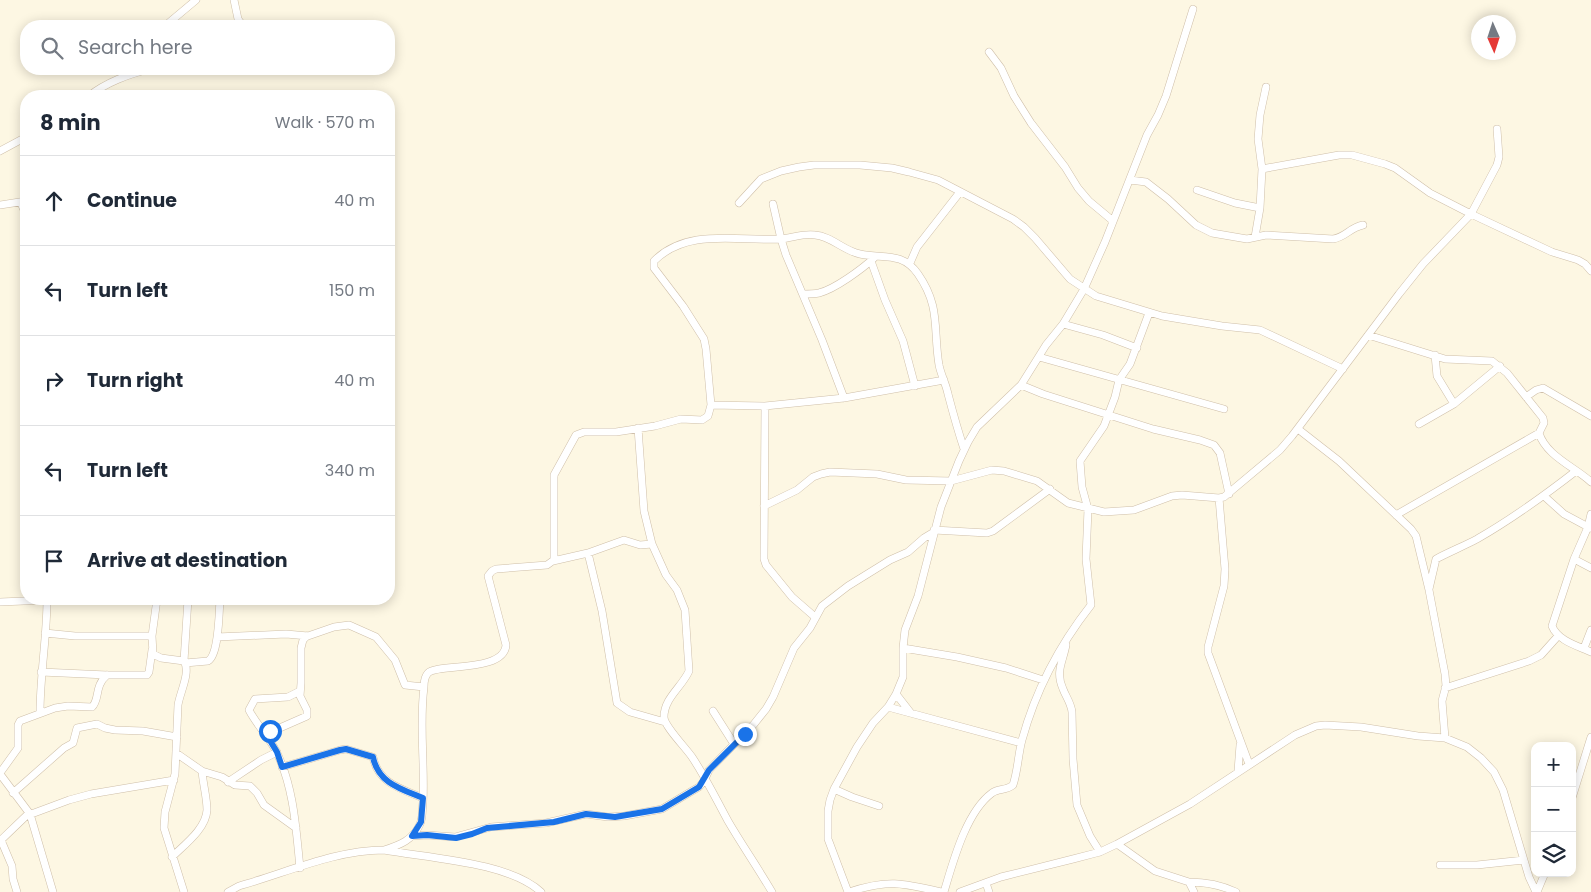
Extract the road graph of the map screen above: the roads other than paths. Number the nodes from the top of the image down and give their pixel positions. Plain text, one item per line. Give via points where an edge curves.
1 (196, 0) edge
2 (234, 0) edge
3 (1193, 9) dead end
4 (172, 20) edge
5 (239, 20) edge
6 (989, 52) dead end
7 (129, 75) edge
8 (1266, 86) dead end
9 (97, 90) edge
10 (1498, 128) dead end
11 (20, 140) edge
12 (0, 151) edge
13 (1262, 169) junction
14 (1130, 180) junction
15 (1197, 190) dead end
16 (960, 192) junction
17 (20, 202) edge
18 (739, 203) dead end
19 (773, 204) dead end
20 (0, 205) edge
21 (1260, 208) junction
22 (1471, 214) junction
23 (1113, 220) junction
24 (1363, 225) dead end
25 (1255, 237) junction
26 (781, 239) junction
27 (874, 258) junction
28 (910, 264) junction
29 (1591, 271) edge
30 (1084, 289) junction
31 (803, 294) junction
32 (1149, 313) junction
33 (1063, 324) junction
34 (1368, 334) junction
35 (1137, 348) junction
36 (1435, 355) junction
37 (1039, 357) junction
38 (1500, 366) junction
39 (1343, 369) junction
40 (944, 380) junction
41 (1119, 380) junction
42 (1021, 385) junction
43 (915, 386) junction
44 (1526, 397) junction
45 (844, 398) junction
46 (1454, 404) junction
47 (711, 405) junction
48 (765, 406) junction
49 (1224, 409) dead end
50 (1108, 414) junction
51 (1591, 416) edge
52 (1419, 424) dead end
53 (638, 428) junction
54 (1298, 429) junction
55 (1539, 433) junction
56 (964, 449) junction
57 (1576, 470) junction
58 (951, 481) junction
59 (1591, 482) edge
60 (1050, 489) junction
61 (1229, 494) junction
62 (1544, 496) junction
63 (1219, 498) junction
64 (764, 506) junction
65 (1088, 509) junction
66 (1396, 514) junction
67 (1591, 514) edge
68 (1589, 528) edge
69 (934, 531) junction
70 (652, 544) junction
71 (588, 552) junction
72 (1574, 559) junction
73 (553, 561) junction
74 (1591, 568) edge
75 (1429, 590) junction
76 (20, 601) edge
77 (0, 602) edge
78 (47, 605) edge
79 (156, 605) edge
80 (188, 605) edge
81 (220, 605) edge
82 (815, 617) junction
83 (1591, 630) edge
84 (45, 633) junction
85 (152, 636) junction
86 (306, 636) junction
87 (1558, 636) junction
88 (217, 637) junction
89 (1068, 640) junction
90 (903, 648) junction
91 (152, 650) junction
92 (1587, 650) edge
93 (185, 662) junction
94 (42, 672) junction
95 (107, 676) junction
96 (1043, 680) junction
97 (424, 687) junction
98 (1445, 688) junction
99 (300, 691) junction
100 (896, 694) junction
101 (888, 707) junction
102 (713, 711) dead end
103 (910, 712) junction
104 (40, 713) junction
105 (665, 722) junction
106 (266, 734) junction
107 (177, 737) junction
108 (1444, 738) junction
109 (1591, 738) edge
110 (1240, 742) junction
111 (1021, 743) junction
112 (734, 744) junction
113 (277, 752) junction
114 (176, 753) junction
115 (1249, 764) junction
116 (282, 767) junction
117 (202, 771) junction
118 (1238, 771) junction
119 (0, 774) edge
120 (706, 777) junction
121 (174, 780) junction
122 (228, 782) junction
123 (1575, 787) edge
124 (834, 789) junction
125 (13, 793) junction
126 (423, 798) junction
127 (880, 806) dead end
128 (30, 814) junction
129 (296, 828) junction
130 (412, 836) junction
131 (1117, 844) junction
132 (384, 850) junction
133 (1100, 852) junction
134 (172, 857) junction
135 (1524, 860) junction
136 (1440, 865) dead end
137 (300, 868) junction
138 (1543, 877) edge
139 (1189, 882) junction
140 (986, 883) junction
141 (17, 892) edge
142 (53, 892) edge
143 (184, 892) edge
144 (228, 892) edge
145 (540, 892) edge
146 (772, 892) edge
147 (850, 892) edge
148 (943, 892) edge
149 (960, 892) edge
150 (989, 892) edge
151 (1194, 892) edge
152 (1236, 892) edge
153 (1537, 892) edge

1 - 4 street
2 - 5 street
3 - 14 street via 1168,89
6 - 23 street via 1031,123 1078,188
7 - 9 street
8 - 13 street via 1258,139
10 - 22 street via 1497,165
11 - 12 street
13 - 21 street
13 - 22 street via 1329,156 1352,155 1395,168 1421,187
14 - 23 street
14 - 25 street via 1142,180 1152,186 1203,230 1247,239
15 - 21 street
16 - 18 street via 938,180 892,168 814,165 780,171 760,179
16 - 28 street via 917,247
16 - 30 street via 1024,227 1061,270
17 - 20 street
19 - 26 street
21 - 25 street
22 - 29 street via 1552,252 1578,260
22 - 34 street via 1423,264
23 - 30 street
24 - 25 street via 1352,227 1342,237
26 - 27 street via 817,235
26 - 31 street
26 - 47 street via 723,237 696,241 665,252 654,262 656,271 705,342
27 - 28 street via 898,258
27 - 31 street via 824,291
27 - 43 street via 885,300 904,341
28 - 40 street via 932,299
30 - 32 street
30 - 33 street
31 - 45 street
32 - 35 street
32 - 39 street via 1260,330
33 - 35 street
33 - 37 street
34 - 36 street
34 - 39 street
35 - 41 street
36 - 38 street via 1450,359 1488,360
36 - 46 street via 1438,376
37 - 41 street
37 - 42 street
38 - 44 street
38 - 46 street
39 - 54 street
40 - 43 street
40 - 56 street
41 - 49 street
41 - 50 street
42 - 50 street
42 - 56 street via 977,427
43 - 45 street
44 - 51 street via 1543,388
44 - 55 street via 1543,418
45 - 48 street
46 - 52 street
47 - 48 street
47 - 53 street via 705,419 681,419
48 - 64 street
50 - 61 street via 1214,445 1220,453
50 - 65 street via 1099,436 1080,461
53 - 70 street via 644,511
53 - 73 street via 576,435 554,474
54 - 61 street via 1280,450
54 - 66 street via 1340,460
55 - 57 street via 1550,449
55 - 66 street
56 - 58 street
57 - 59 street
57 - 62 street
58 - 60 street via 992,470 1037,481
58 - 64 street via 825,473
58 - 69 street
60 - 65 street via 1068,503
60 - 69 street via 987,533
61 - 63 street
62 - 68 street via 1564,514
62 - 75 street via 1476,540 1436,559
63 - 65 street via 1182,495 1124,512
63 - 110 street via 1224,586 1208,653
64 - 82 street via 766,565 792,597
65 - 89 street via 1086,559 1090,605
66 - 75 street via 1416,536
67 - 68 street
68 - 72 street
69 - 82 street via 908,552 833,596
69 - 90 street via 918,596 905,630
70 - 71 street via 640,545 624,540
70 - 105 street via 686,610 689,671 668,700
71 - 73 street
71 - 105 street via 602,611 616,703 630,712
72 - 74 street
72 - 87 street via 1552,622
73 - 97 street via 547,565 492,571 488,579 505,650 481,664 430,671
75 - 98 street
76 - 77 street
78 - 84 street
79 - 85 street
80 - 93 street
81 - 88 street
82 - 112 street via 794,648 766,709
83 - 92 street
84 - 85 street
84 - 94 street
85 - 91 street
86 - 88 street
86 - 97 street via 346,625 372,634 390,653 405,684
86 - 99 street via 301,648
87 - 92 street
87 - 98 street via 1541,655 1529,661
88 - 93 street via 210,660
89 - 96 street
89 - 133 street via 1059,666 1063,689 1072,706 1076,798 1090,836
90 - 96 street via 1006,668
90 - 100 street via 903,677
91 - 93 street via 155,656
91 - 95 street via 147,675
93 - 107 street via 187,672 180,693
94 - 95 street
94 - 104 street
95 - 104 street via 97,689 92,707 68,706
96 - 111 street
97 - 126 street
98 - 108 street via 1442,701
99 - 106 street via 307,716
99 - 106 street via 292,696 253,700 250,712
100 - 101 street
100 - 103 street
101 - 103 street
101 - 124 street via 857,747
102 - 112 street
103 - 111 street
104 - 119 street via 20,721 18,748
105 - 120 street
106 - 113 street
107 - 114 street
107 - 125 street via 110,730 97,724 76,728 73,743
108 - 115 street via 1361,727 1316,726 1295,735
108 - 135 street via 1467,748 1494,772 1503,790
109 - 123 street
110 - 115 street
110 - 118 street
111 - 148 street via 1013,785 991,793 979,806 962,837
112 - 120 street
113 - 116 street
113 - 122 street
114 - 117 street
114 - 121 street
115 - 118 street
116 - 126 street via 346,749 373,757 375,767 391,784
116 - 129 street via 294,808
117 - 122 street via 218,775
117 - 134 street via 206,816 195,835
118 - 131 street via 1190,804
119 - 125 street
120 - 130 street via 699,787 657,810 615,817 586,814 554,822 487,828 456,838
120 - 146 street
121 - 128 street via 91,794
121 - 134 street via 164,823
122 - 129 street via 252,787 264,805
124 - 127 street
124 - 147 street via 828,811 828,839
125 - 128 street
126 - 130 street via 421,822
128 - 141 street via 1,840 12,866
128 - 142 street
129 - 137 street
130 - 132 street
131 - 133 street
131 - 139 street via 1154,871
132 - 137 street via 359,851
132 - 145 street via 483,866 511,875
133 - 140 street
134 - 143 street
135 - 136 street
135 - 153 street
137 - 144 street
138 - 153 street
139 - 151 street
139 - 152 street via 1208,883
140 - 149 street
140 - 150 street
147 - 148 street via 887,883

